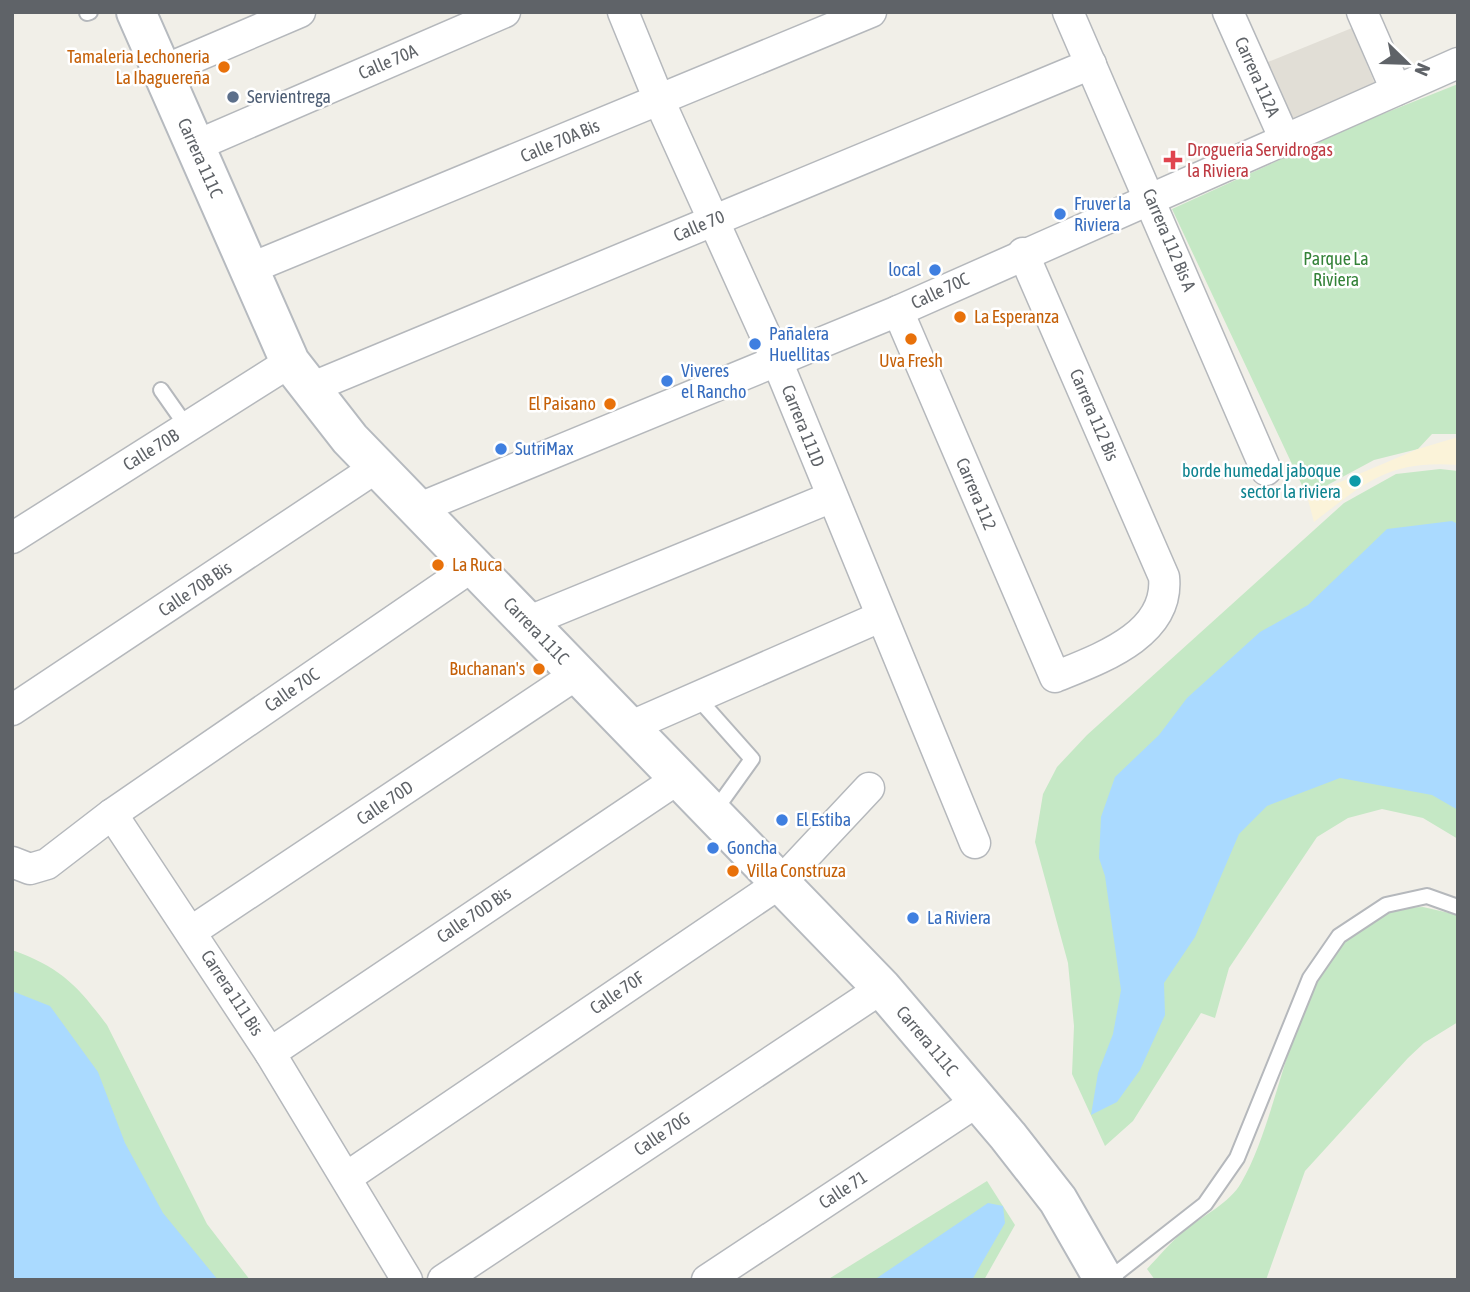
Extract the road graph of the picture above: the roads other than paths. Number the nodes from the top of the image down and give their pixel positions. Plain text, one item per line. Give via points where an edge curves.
1 (136, 12) edge
2 (300, 12) edge
3 (505, 12) edge
4 (623, 12) edge
5 (871, 12) edge
6 (1068, 12) edge
7 (1228, 12) edge
8 (1362, 12) edge
9 (1458, 63) edge
10 (1091, 64) junction
11 (162, 71) junction
12 (1396, 90) junction
13 (659, 100) junction
14 (1286, 142) junction
15 (195, 146) junction
16 (1152, 200) junction
17 (714, 220) junction
18 (1023, 253) junction
19 (249, 269) junction
20 (898, 311) junction
21 (777, 361) junction
22 (299, 376) junction
23 (161, 390) dead end
24 (187, 427) junction
25 (377, 467) junction
26 (1266, 470) dead end
27 (832, 497) junction
28 (417, 509) junction
29 (12, 538) edge
30 (472, 566) junction
31 (880, 617) junction
32 (527, 622) junction
33 (577, 674) junction
34 (1055, 677) joint
35 (695, 696) junction
36 (12, 710) edge
37 (629, 727) junction
38 (679, 778) junction
39 (869, 788) dead end
40 (112, 814) junction
41 (713, 814) junction
42 (975, 843) dead end
43 (12, 862) edge
44 (780, 883) junction
45 (1458, 907) edge
46 (192, 932) junction
47 (882, 988) junction
48 (270, 1053) junction
49 (978, 1101) junction
50 (347, 1177) junction
51 (407, 1280) edge
52 (443, 1280) edge
53 (707, 1280) edge
54 (1106, 1280) edge

1 - 11 main road, Carrera 111C
2 - 11 street
3 - 15 street, Calle 70A
4 - 13 street, Carrera 111D
5 - 13 street, Calle 70A Bis
6 - 10 street, Carrera 112 Bis A
7 - 14 street, Carrera 112A
8 - 12 street
9 - 12 street, Calle 70C
10 - 16 street, Carrera 112 Bis A
10 - 17 street, Calle 70
11 - 15 main road, Carrera 111C
12 - 14 street, Calle 70C
13 - 17 street, Carrera 111D
13 - 19 street, Calle 70A Bis
14 - 16 street, Calle 70C
15 - 19 main road, Carrera 111C
16 - 18 street, Calle 70C
16 - 26 street, Carrera 112 Bis A
17 - 21 street, Carrera 111D
17 - 22 street, Calle 70
18 - 20 street, Calle 70C
18 - 34 street, Carrera 112 Bis via 1164,577 1166,594 1139,634 1102,657
19 - 22 main road, Carrera 111C
20 - 21 street, Calle 70C
20 - 34 street, Carrera 112
21 - 27 street, Carrera 111D
21 - 28 street, Calle 70C
22 - 24 street, Calle 70B
22 - 25 main road, Carrera 111C
23 - 24 lane
24 - 29 street, Calle 70B
25 - 28 main road, Carrera 111C
25 - 36 street, Calle 70B Bis
27 - 31 street, Carrera 111D
27 - 32 street
28 - 30 main road, Carrera 111C
30 - 32 main road, Carrera 111C
30 - 40 street, Calle 70C
31 - 35 street
31 - 42 street, Carrera 111D
32 - 33 main road, Carrera 111C
33 - 37 main road, Carrera 111C
33 - 46 street, Calle 70D
35 - 37 street
35 - 41 lane via 752,759
37 - 38 main road, Carrera 111C
38 - 41 main road, Carrera 111C
38 - 48 street, Calle 70D Bis
39 - 44 street, Calle 70F
40 - 43 street via 47,864 30,869
40 - 46 street, Carrera 111 Bis
41 - 44 main road, Carrera 111C
44 - 47 main road, Carrera 111C
44 - 50 street, Calle 70F
45 - 54 lane via 1427,896 1386,905 1339,936 1310,978 1237,1158 1205,1204
46 - 48 street, Carrera 111 Bis
47 - 49 main road, Carrera 111C
47 - 52 street, Calle 70G
48 - 50 street, Carrera 111 Bis
49 - 53 street, Calle 71
49 - 54 main road, Carrera 111C via 1041,1180
50 - 51 street, Carrera 111 Bis

